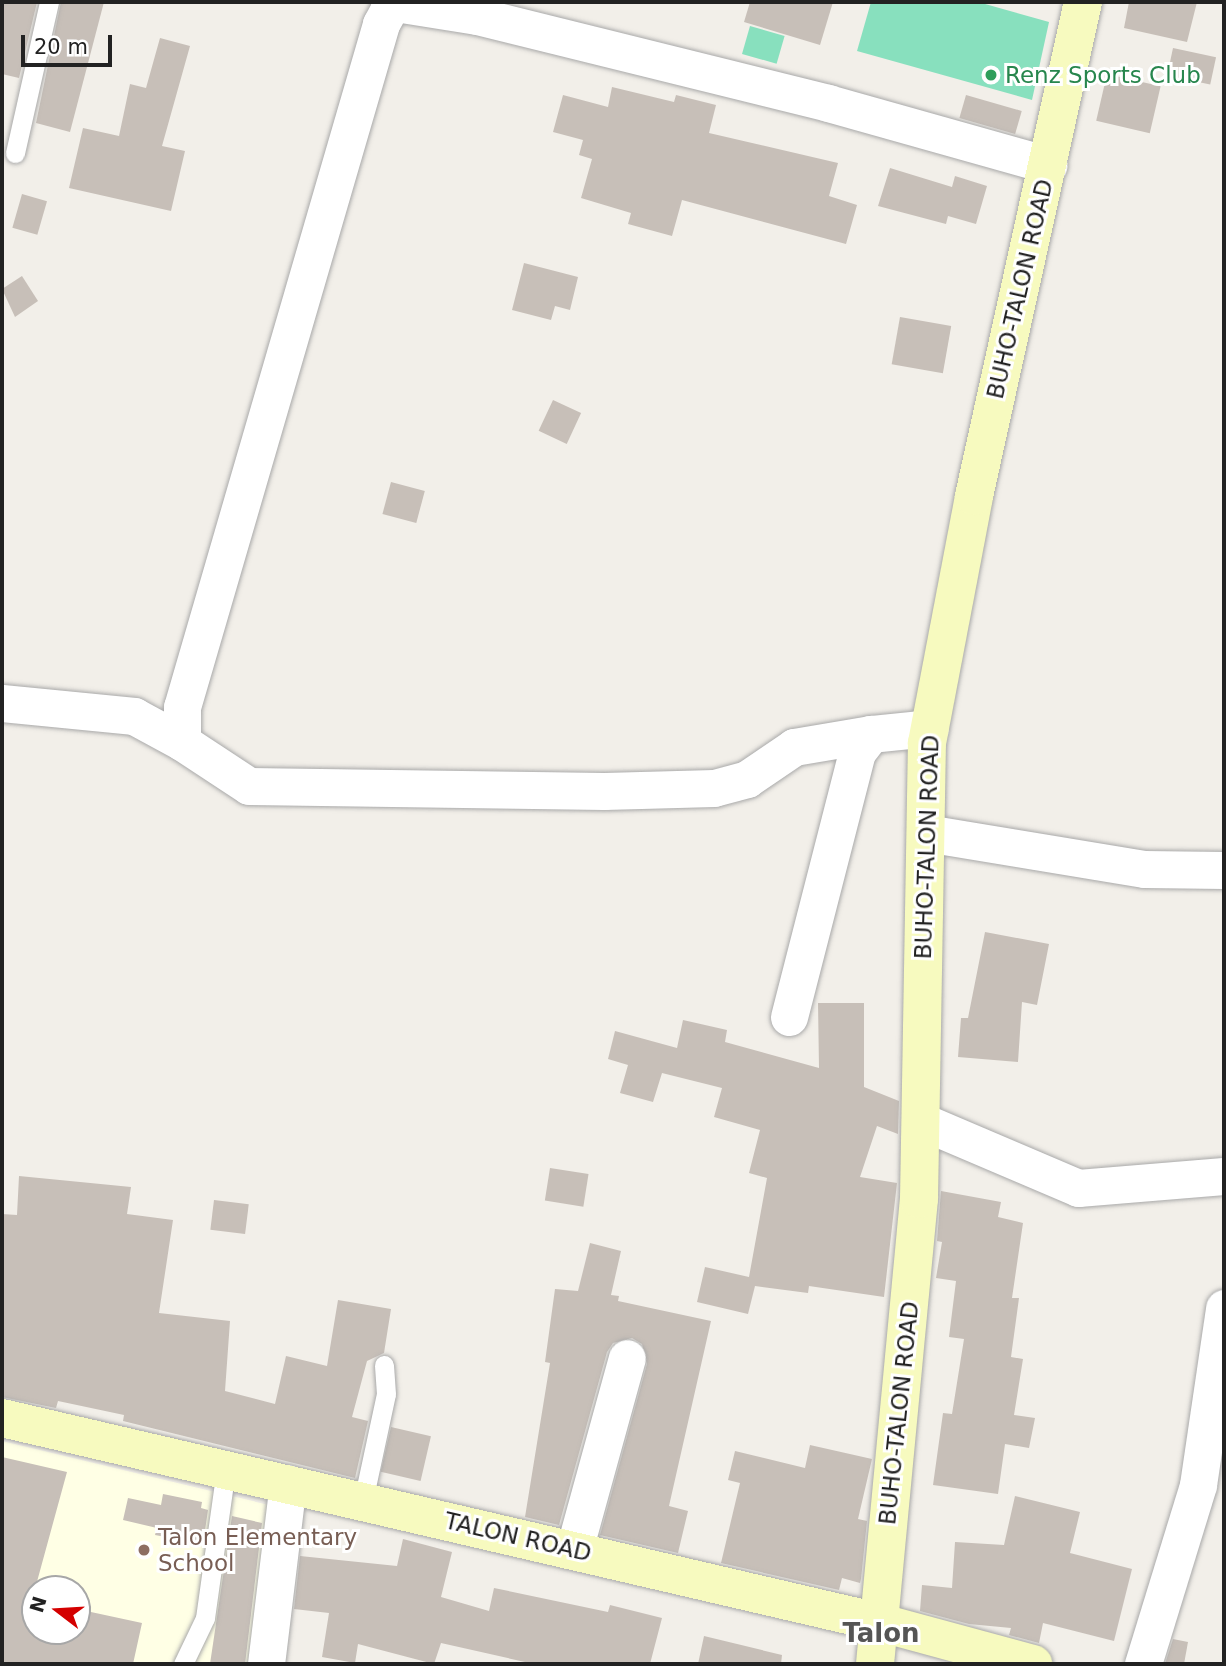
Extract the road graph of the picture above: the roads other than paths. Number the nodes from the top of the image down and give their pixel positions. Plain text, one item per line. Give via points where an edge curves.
1 (49, 2) edge
2 (391, 2) edge
3 (1083, 2) edge
4 (479, 9) edge
5 (15, 153) dead end
6 (1048, 165) junction
7 (2, 703) edge
8 (930, 727) junction
9 (871, 734) junction
10 (182, 742) junction
11 (926, 833) junction
12 (1224, 870) edge
13 (789, 1017) dead end
14 (920, 1121) junction
15 (1224, 1176) edge
16 (1224, 1308) edge
17 (626, 1358) dead end
18 (384, 1365) dead end
19 (2, 1418) edge
20 (1216, 1427) edge
21 (226, 1469) junction
22 (288, 1483) junction
23 (363, 1501) junction
24 (574, 1550) junction
25 (878, 1622) junction
26 (183, 1664) edge
27 (266, 1664) edge
28 (876, 1664) edge
29 (1032, 1664) edge
30 (1143, 1664) edge

1 - 5 lane
2 - 4 street
2 - 10 street via 186,694
3 - 6 street, BUHO-TALON ROAD
4 - 6 street
6 - 8 street, BUHO-TALON ROAD via 952,599
7 - 10 street via 134,716
8 - 9 street
8 - 11 street, BUHO-TALON ROAD
9 - 10 street via 794,747 747,779 714,788 604,791 249,786
9 - 13 street via 857,752
11 - 12 street via 1144,869
11 - 14 street, BUHO-TALON ROAD
14 - 15 street via 1078,1188
14 - 25 street, BUHO-TALON ROAD via 919,1199
16 - 20 street
17 - 24 street
18 - 23 lane via 386,1394
19 - 21 street, TALON ROAD
20 - 30 street
21 - 22 street, TALON ROAD
21 - 26 lane via 205,1618
22 - 23 street, TALON ROAD
22 - 27 street
23 - 24 street, TALON ROAD
24 - 25 street, TALON ROAD
25 - 28 street, BUHO-TALON ROAD
25 - 29 street, TALON ROAD

